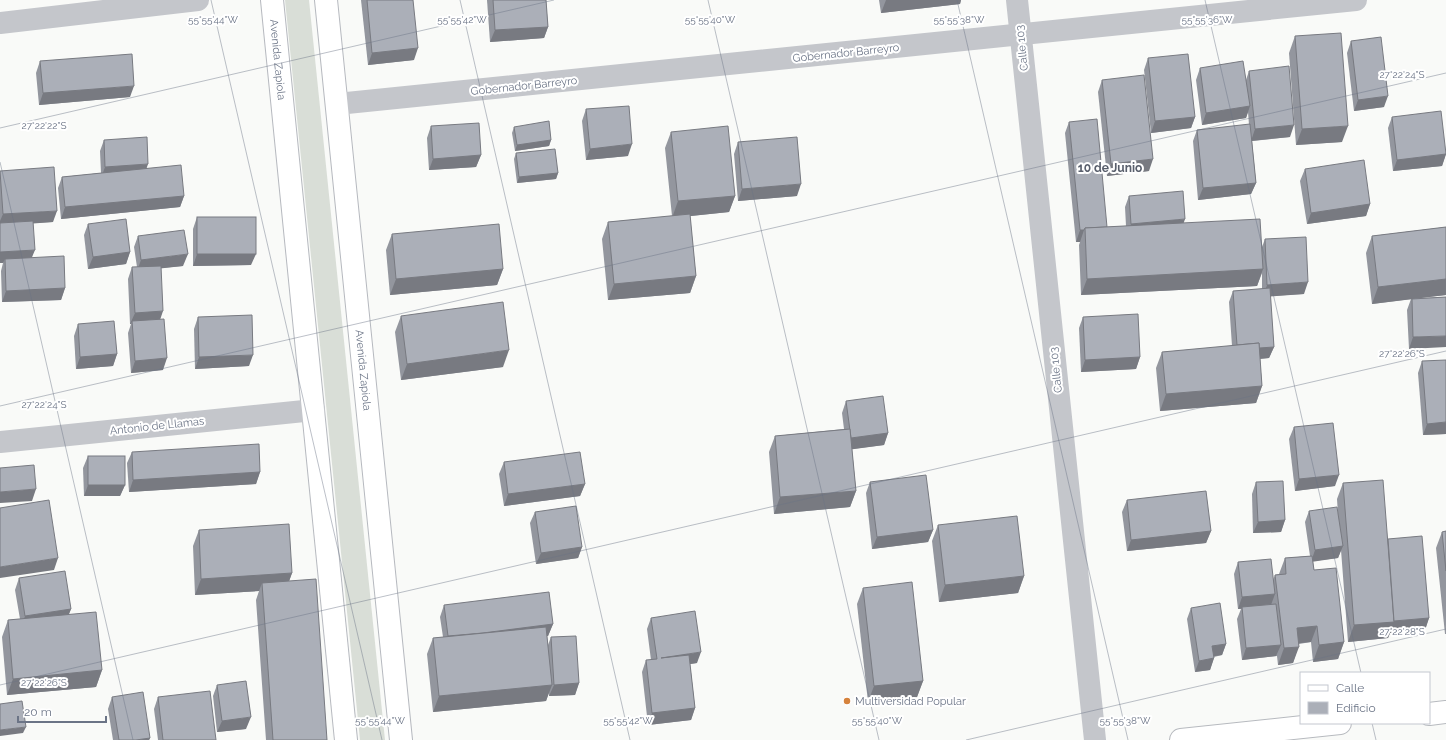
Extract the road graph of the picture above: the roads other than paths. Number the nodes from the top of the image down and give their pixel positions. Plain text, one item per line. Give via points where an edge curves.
1 (198, 0) edge
2 (272, 0) edge
3 (326, 0) edge
4 (1017, 0) edge
5 (1356, 0) edge
6 (0, 23) edge
7 (1021, 35) junction
8 (337, 104) junction
9 (314, 410) junction
10 (0, 442) edge
11 (1446, 712) edge
12 (1430, 714) edge
13 (1331, 724) edge
14 (346, 740) edge
15 (401, 740) edge
16 (1095, 740) edge
17 (1181, 740) edge

1 - 6 street
2 - 9 main road, Avenida Zapiola
3 - 8 main road, Avenida Zapiola
4 - 7 street, Calle 103
5 - 7 street, Gobernador Barreyro
7 - 8 street, Gobernador Barreyro
7 - 16 street, Calle 103
8 - 15 main road, Avenida Zapiola
9 - 10 street, Antonio de Llamas
9 - 14 main road, Avenida Zapiola
11 - 12 main road
13 - 17 main road

